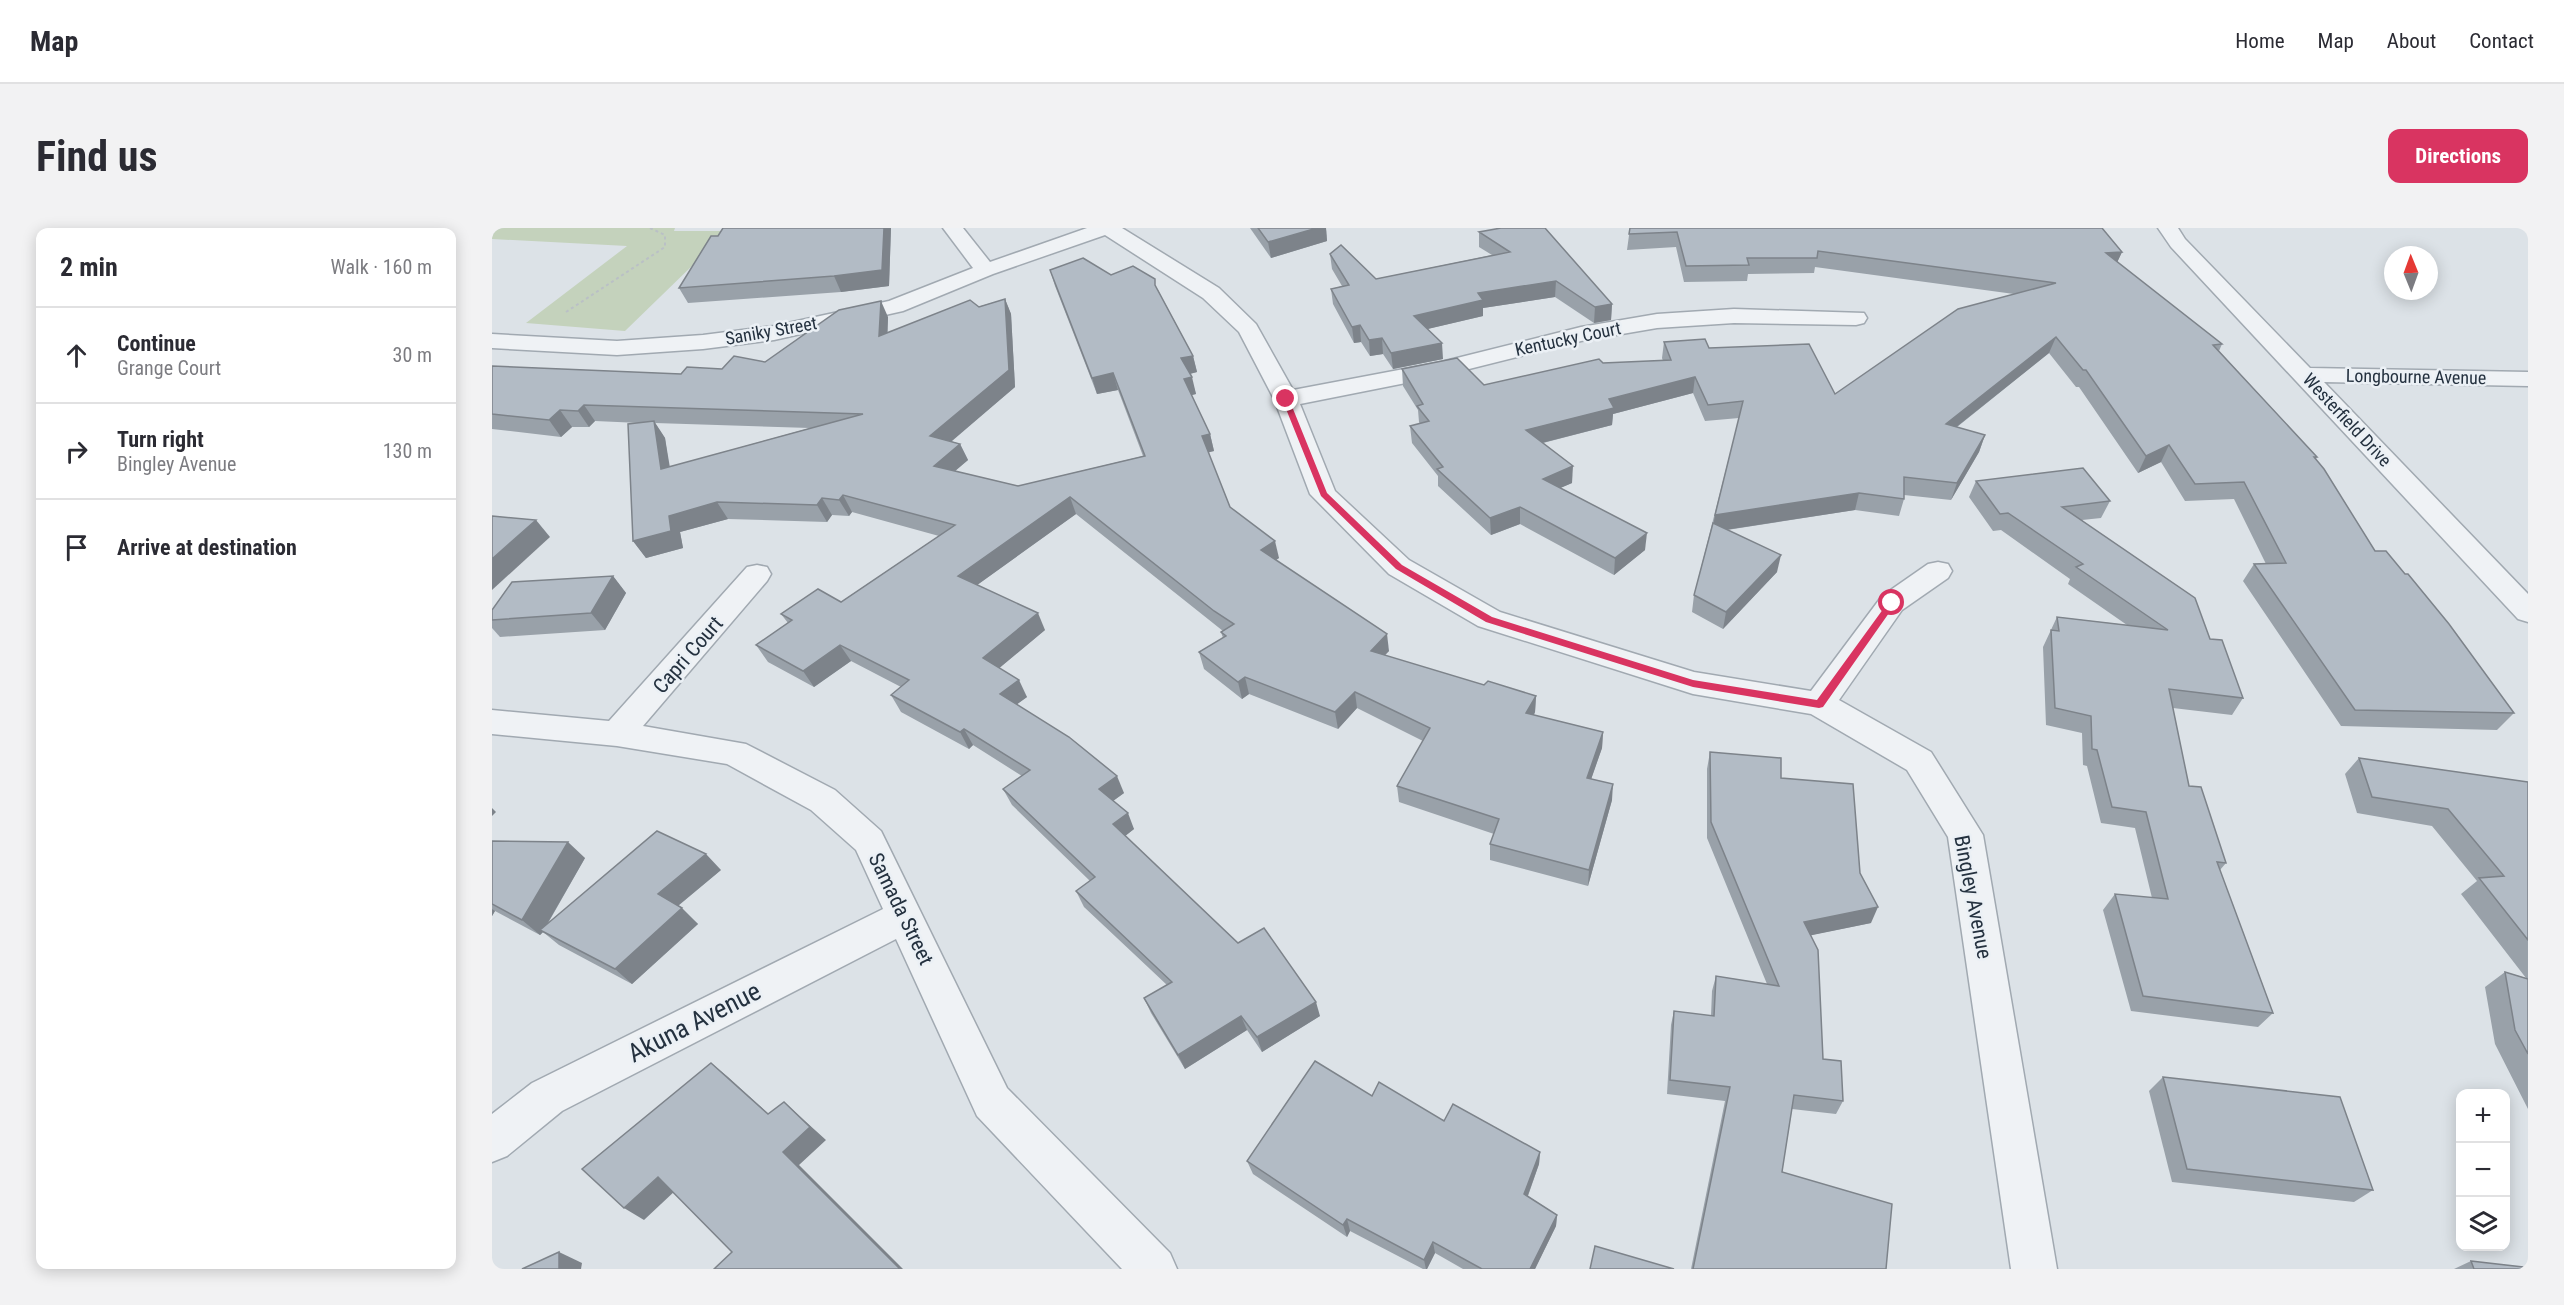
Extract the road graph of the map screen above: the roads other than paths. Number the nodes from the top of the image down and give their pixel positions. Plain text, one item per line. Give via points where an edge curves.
1 (953, 228) edge
2 (1107, 228) edge
3 (2168, 228) edge
4 (986, 270) junction
5 (1856, 318) dead end
6 (492, 341) edge
7 (2305, 375) junction
8 (2528, 379) edge
9 (1286, 399) junction
10 (1938, 571) dead end
11 (757, 574) dead end
12 (2528, 612) edge
13 (1819, 704) junction
14 (492, 722) edge
15 (617, 734) junction
16 (905, 916) junction
17 (492, 1141) edge
18 (1154, 1269) edge
19 (2034, 1269) edge

1 - 4 street
2 - 4 street, Saniky Street
2 - 9 street, Bingley Avenue via 1211,293 1248,329
3 - 7 street, Westerfield Drive
4 - 6 street, Saniky Street via 895,306 774,333 617,348
5 - 9 street, Kentucky Court via 1734,316 1657,321
7 - 8 street, Longbourne Avenue
7 - 12 street, Westerfield Drive
9 - 13 street, Bingley Avenue via 1323,494 1399,567 1489,620 1693,684
10 - 13 street via 1892,603
11 - 15 street, Capri Court
13 - 19 street, Bingley Avenue via 1919,761 1965,835
14 - 15 street, Samada Street
15 - 16 street, Samada Street via 734,753 823,800 868,841
16 - 17 street, Akuna Avenue via 547,1097
16 - 18 street, Samada Street via 992,1102

